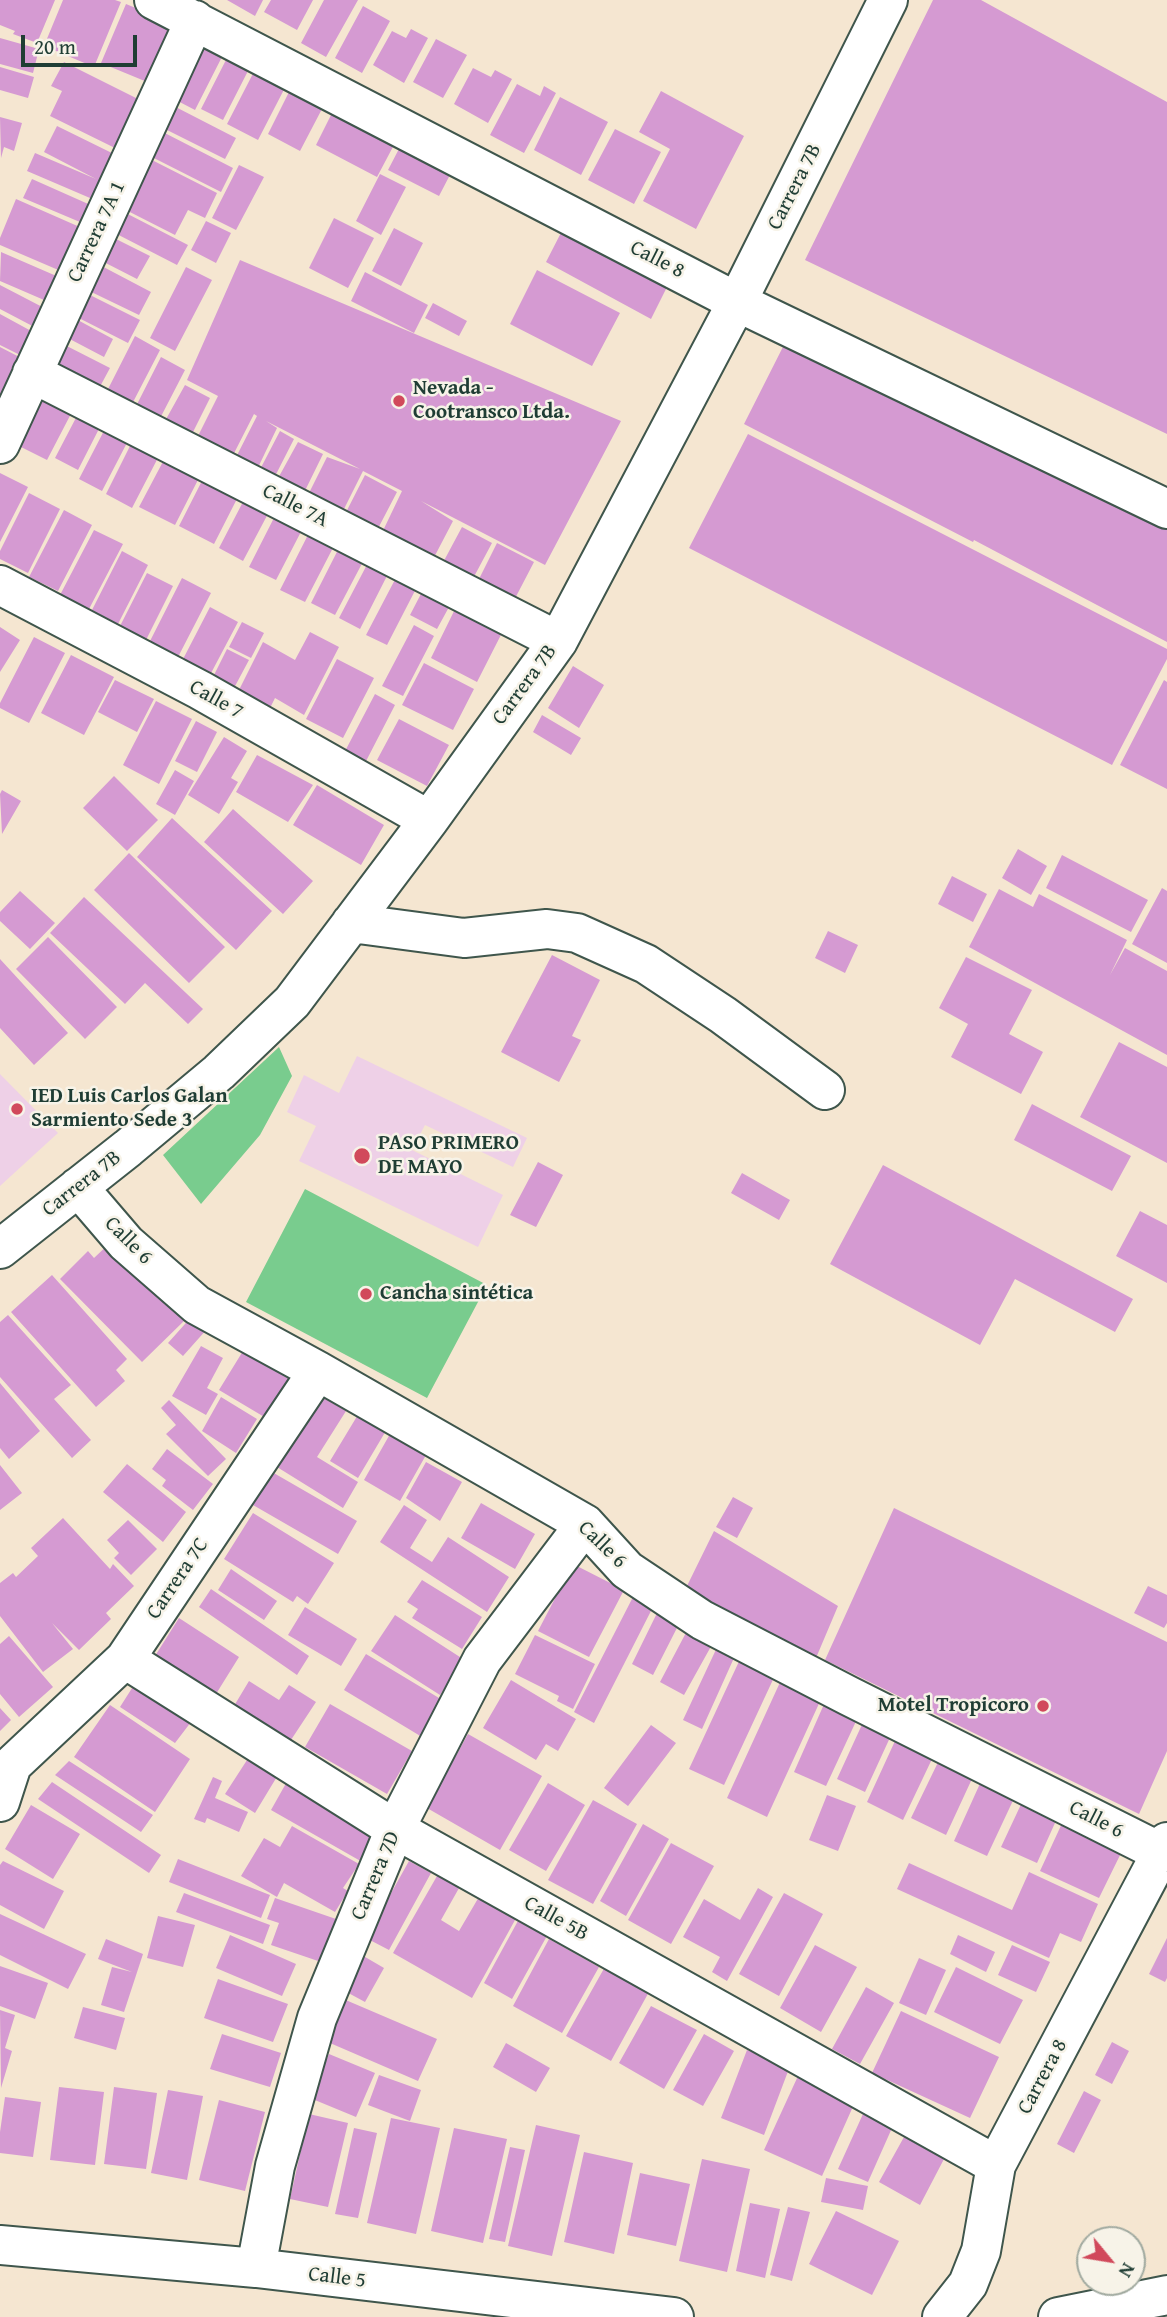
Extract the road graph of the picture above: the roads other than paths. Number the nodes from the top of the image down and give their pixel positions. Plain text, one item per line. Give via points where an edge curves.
1 (154, 0) edge
2 (888, 0) edge
3 (195, 20) junction
4 (737, 302) junction
5 (32, 373) junction
6 (0, 444) edge
7 (1167, 509) edge
8 (0, 585) edge
9 (558, 641) junction
10 (429, 820) junction
11 (351, 923) junction
12 (825, 1090) dead end
13 (78, 1187) junction
14 (0, 1249) edge
15 (318, 1371) junction
16 (585, 1524) junction
17 (125, 1659) junction
18 (6, 1767) edge
19 (0, 1802) edge
20 (395, 1829) junction
21 (1164, 1848) edge
22 (996, 2165) junction
23 (0, 2245) edge
24 (256, 2268) junction
25 (1167, 2295) edge
26 (674, 2317) edge
27 (942, 2317) edge
28 (1058, 2317) edge

1 - 3 street, Calle 8
2 - 4 street, Carrera 7B
3 - 4 street, Calle 8
3 - 5 street, Carrera 7A 1
4 - 7 street, Calle 8
4 - 9 street, Carrera 7B
5 - 6 street, Carrera 7A 1
5 - 9 street, Calle 7A
8 - 10 street, Calle 7
9 - 10 street, Carrera 7B
10 - 11 street, Carrera 7B
11 - 12 street via 464,938 547,929 577,933 646,964
11 - 13 street, Carrera 7B via 292,1002 219,1072
13 - 14 street, Carrera 7B
13 - 15 street, Calle 6 via 127,1243 197,1305
15 - 16 street, Calle 6
15 - 17 street, Carrera 7C
16 - 20 street, Carrera 7D via 482,1660
16 - 21 street, Calle 6 via 627,1570 702,1620
17 - 18 street, Carrera 7C
17 - 20 street, Calle 5B
18 - 19 street, Carrera 7C
20 - 22 street, Calle 5B
20 - 24 street, Carrera 7D via 317,2018 275,2166
21 - 22 street, Carrera 8
22 - 27 street, Carrera 8 via 981,2251 968,2284
23 - 24 street, Calle 5
24 - 26 street, Calle 5
25 - 28 street

